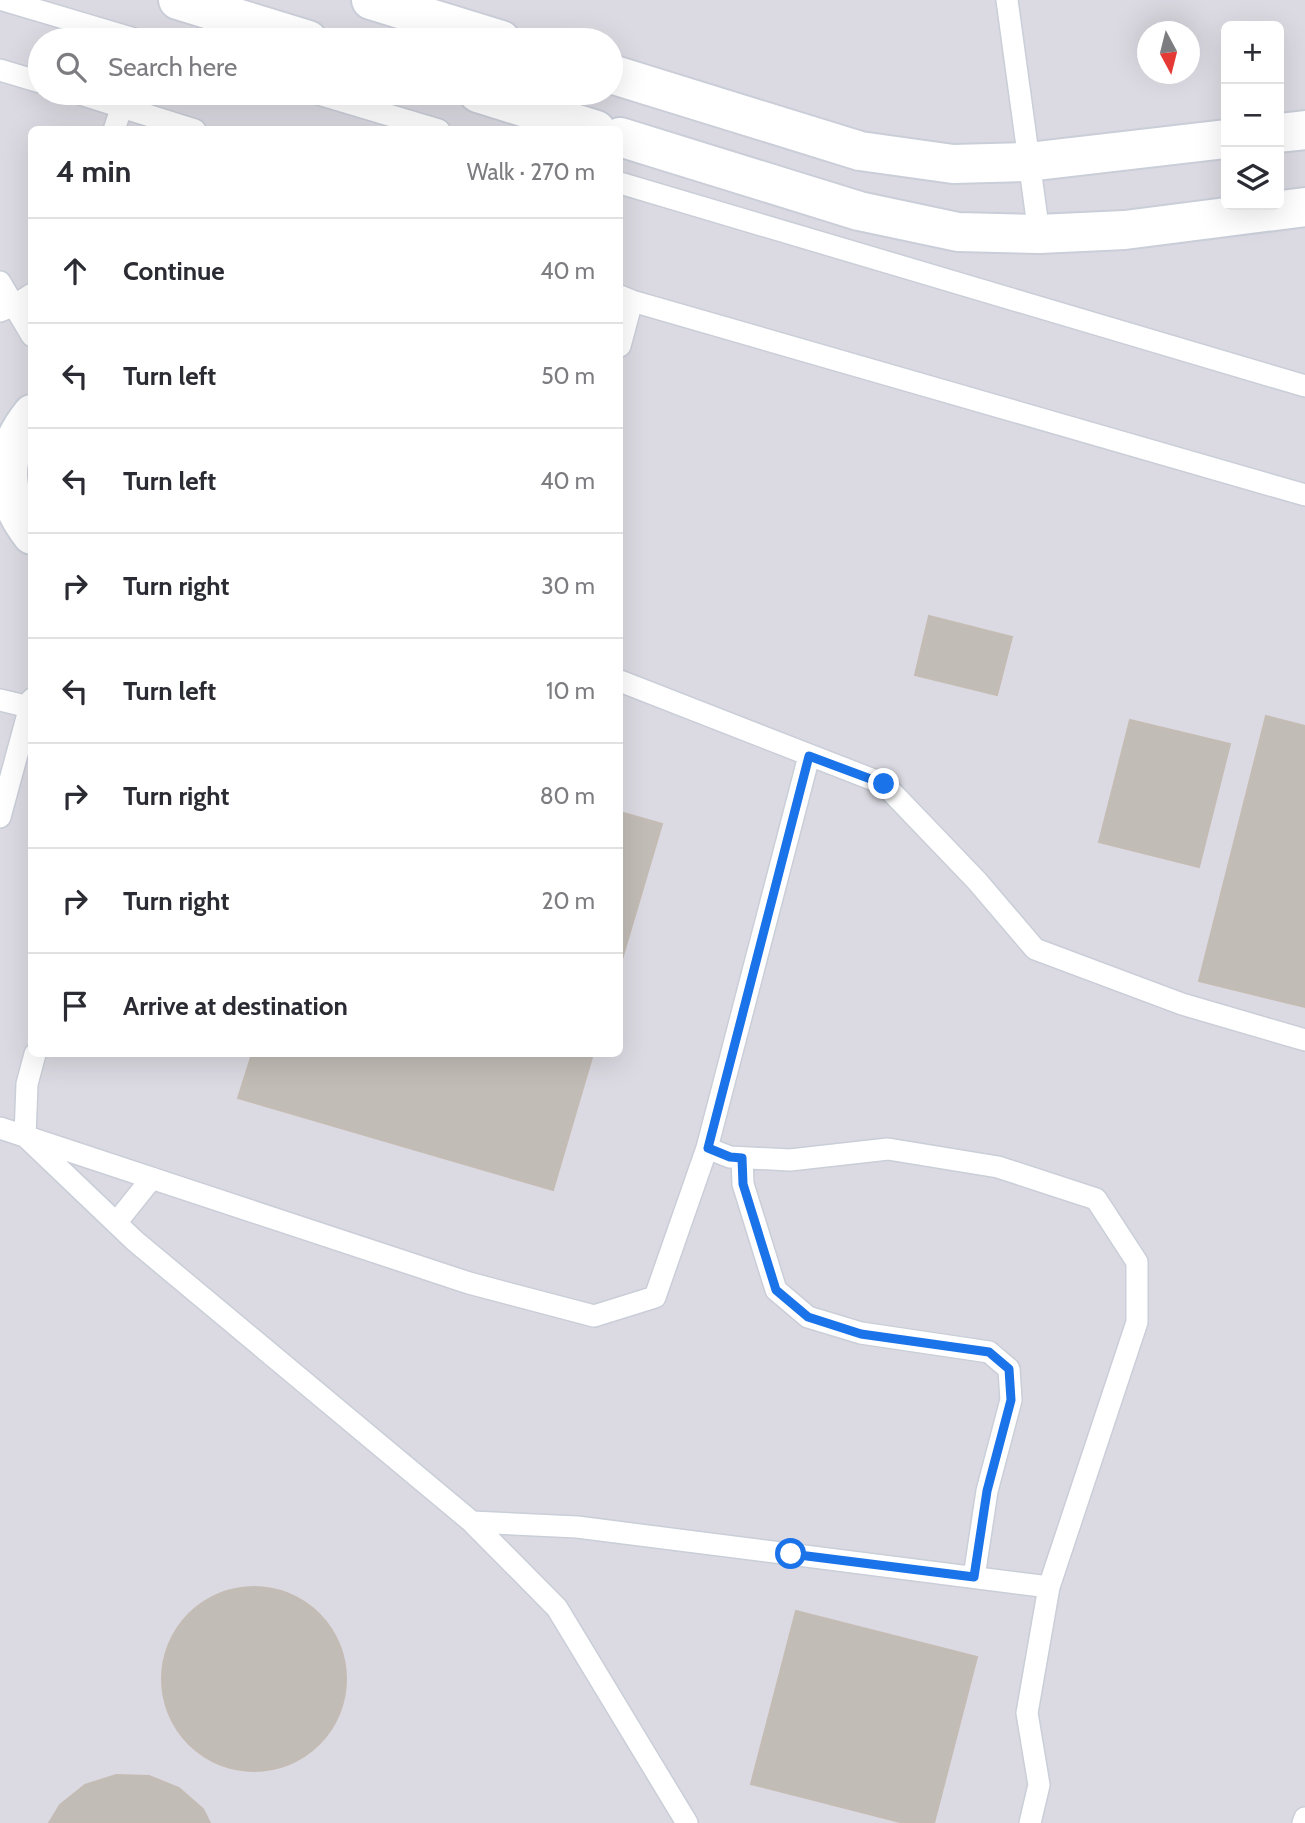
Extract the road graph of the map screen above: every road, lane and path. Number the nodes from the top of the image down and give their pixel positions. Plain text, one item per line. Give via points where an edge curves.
1 (3, 0) edge
2 (178, 0) edge
3 (370, 0) edge
4 (1007, 0) edge
5 (98, 28) edge
6 (269, 28) edge
7 (461, 28) edge
8 (0, 70) edge
9 (28, 78) edge
10 (623, 78) edge
11 (119, 105) edge
12 (355, 105) edge
13 (516, 105) edge
14 (122, 106) junction
15 (115, 126) edge
16 (183, 126) edge
17 (426, 126) edge
18 (583, 126) edge
19 (1305, 130) edge
20 (1284, 132) edge
21 (623, 138) edge
22 (1221, 140) edge
23 (1028, 162) junction
24 (623, 184) edge
25 (1305, 207) edge
26 (1039, 234) junction
27 (0, 282) edge
28 (626, 298) edge
29 (16, 303) edge
30 (623, 322) edge
31 (28, 328) edge
32 (1305, 386) edge
33 (18, 421) edge
34 (3, 461) edge
35 (1305, 495) edge
36 (28, 530) edge
37 (623, 682) edge
38 (0, 700) edge
39 (28, 703) edge
40 (28, 711) edge
41 (809, 756) junction
42 (0, 817) edge
43 (1305, 1040) edge
44 (34, 1057) edge
45 (0, 1128) edge
46 (25, 1136) junction
47 (708, 1148) junction
48 (742, 1158) junction
49 (152, 1178) junction
50 (116, 1223) junction
51 (472, 1522) junction
52 (974, 1577) junction
53 (1049, 1587) junction
54 (1305, 1818) edge
55 (687, 1823) edge
56 (1030, 1823) edge
57 (1303, 1823) edge

1 - 5 lane
2 - 6 street
3 - 7 street
4 - 23 lane
8 - 9 lane
10 - 23 street via 860,151 953,164
11 - 14 lane
12 - 17 lane
13 - 18 street
14 - 15 lane
14 - 16 lane
19 - 20 street
21 - 26 street via 859,211 958,232
22 - 23 street
23 - 26 lane
24 - 32 lane
25 - 26 street via 1125,230
27 - 29 lane
28 - 30 lane
28 - 35 lane
29 - 31 lane
33 - 34 street
34 - 36 street via 7,489
37 - 41 lane
38 - 39 lane
40 - 42 lane
41 - 43 lane via 884,784 1035,949 1182,1004
41 - 47 lane
44 - 46 lane via 27,1084
45 - 46 lane
46 - 49 lane
46 - 50 lane
47 - 48 lane
47 - 49 lane via 655,1297 594,1315 469,1283
48 - 52 lane via 743,1184 776,1290 808,1317 861,1334 989,1352 1009,1369 1011,1400 987,1491
48 - 53 lane via 790,1160 888,1149 998,1167 1096,1199 1137,1262 1137,1322
49 - 50 lane
50 - 51 lane
51 - 52 lane via 578,1527
51 - 55 lane via 557,1608
52 - 53 lane
53 - 56 lane via 1027,1713 1039,1785
54 - 57 lane

